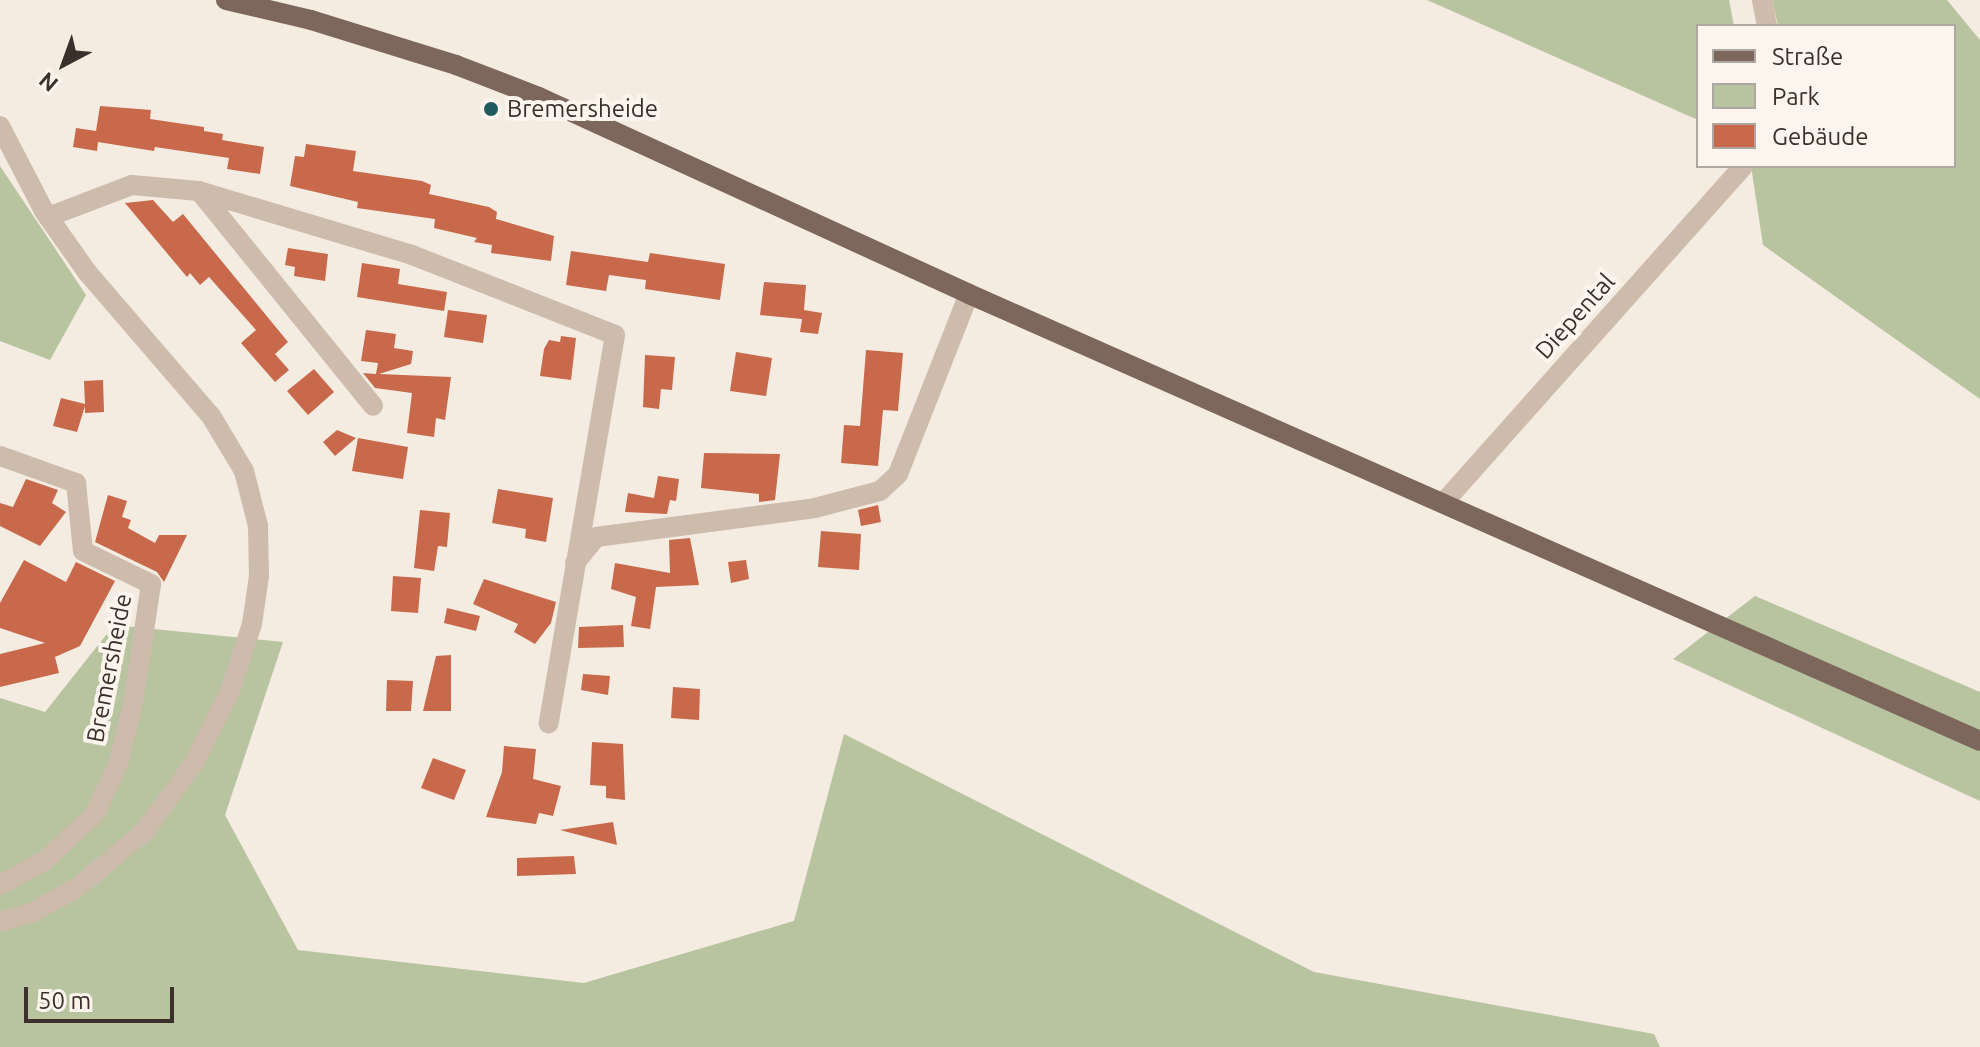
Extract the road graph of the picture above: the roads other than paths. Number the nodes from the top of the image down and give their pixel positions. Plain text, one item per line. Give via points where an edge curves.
1 (226, 0) edge
2 (1762, 0) edge
3 (1767, 24) edge
4 (0, 126) edge
5 (1741, 168) edge
6 (199, 191) junction
7 (48, 217) junction
8 (969, 294) junction
9 (373, 406) dead end
10 (0, 456) edge
11 (1445, 501) junction
12 (573, 566) junction
13 (549, 723) dead end
14 (1980, 741) edge
15 (0, 885) edge
16 (0, 922) edge

1 - 8 main road via 311,20 495,79 655,147
2 - 3 street
4 - 7 street
5 - 11 street, Diepental
6 - 7 street via 132,185
6 - 9 street
6 - 12 street via 412,255 615,335
7 - 16 street via 97,285 211,416 244,471 258,526 259,576 252,624 230,691 194,763 145,831 78,887 31,913
8 - 11 main road
8 - 12 street via 898,474 880,491 815,508 596,537
10 - 15 street, Bremersheide via 76,483 83,551 151,584 133,704 118,764 95,814 44,861
11 - 14 main road
12 - 13 street

